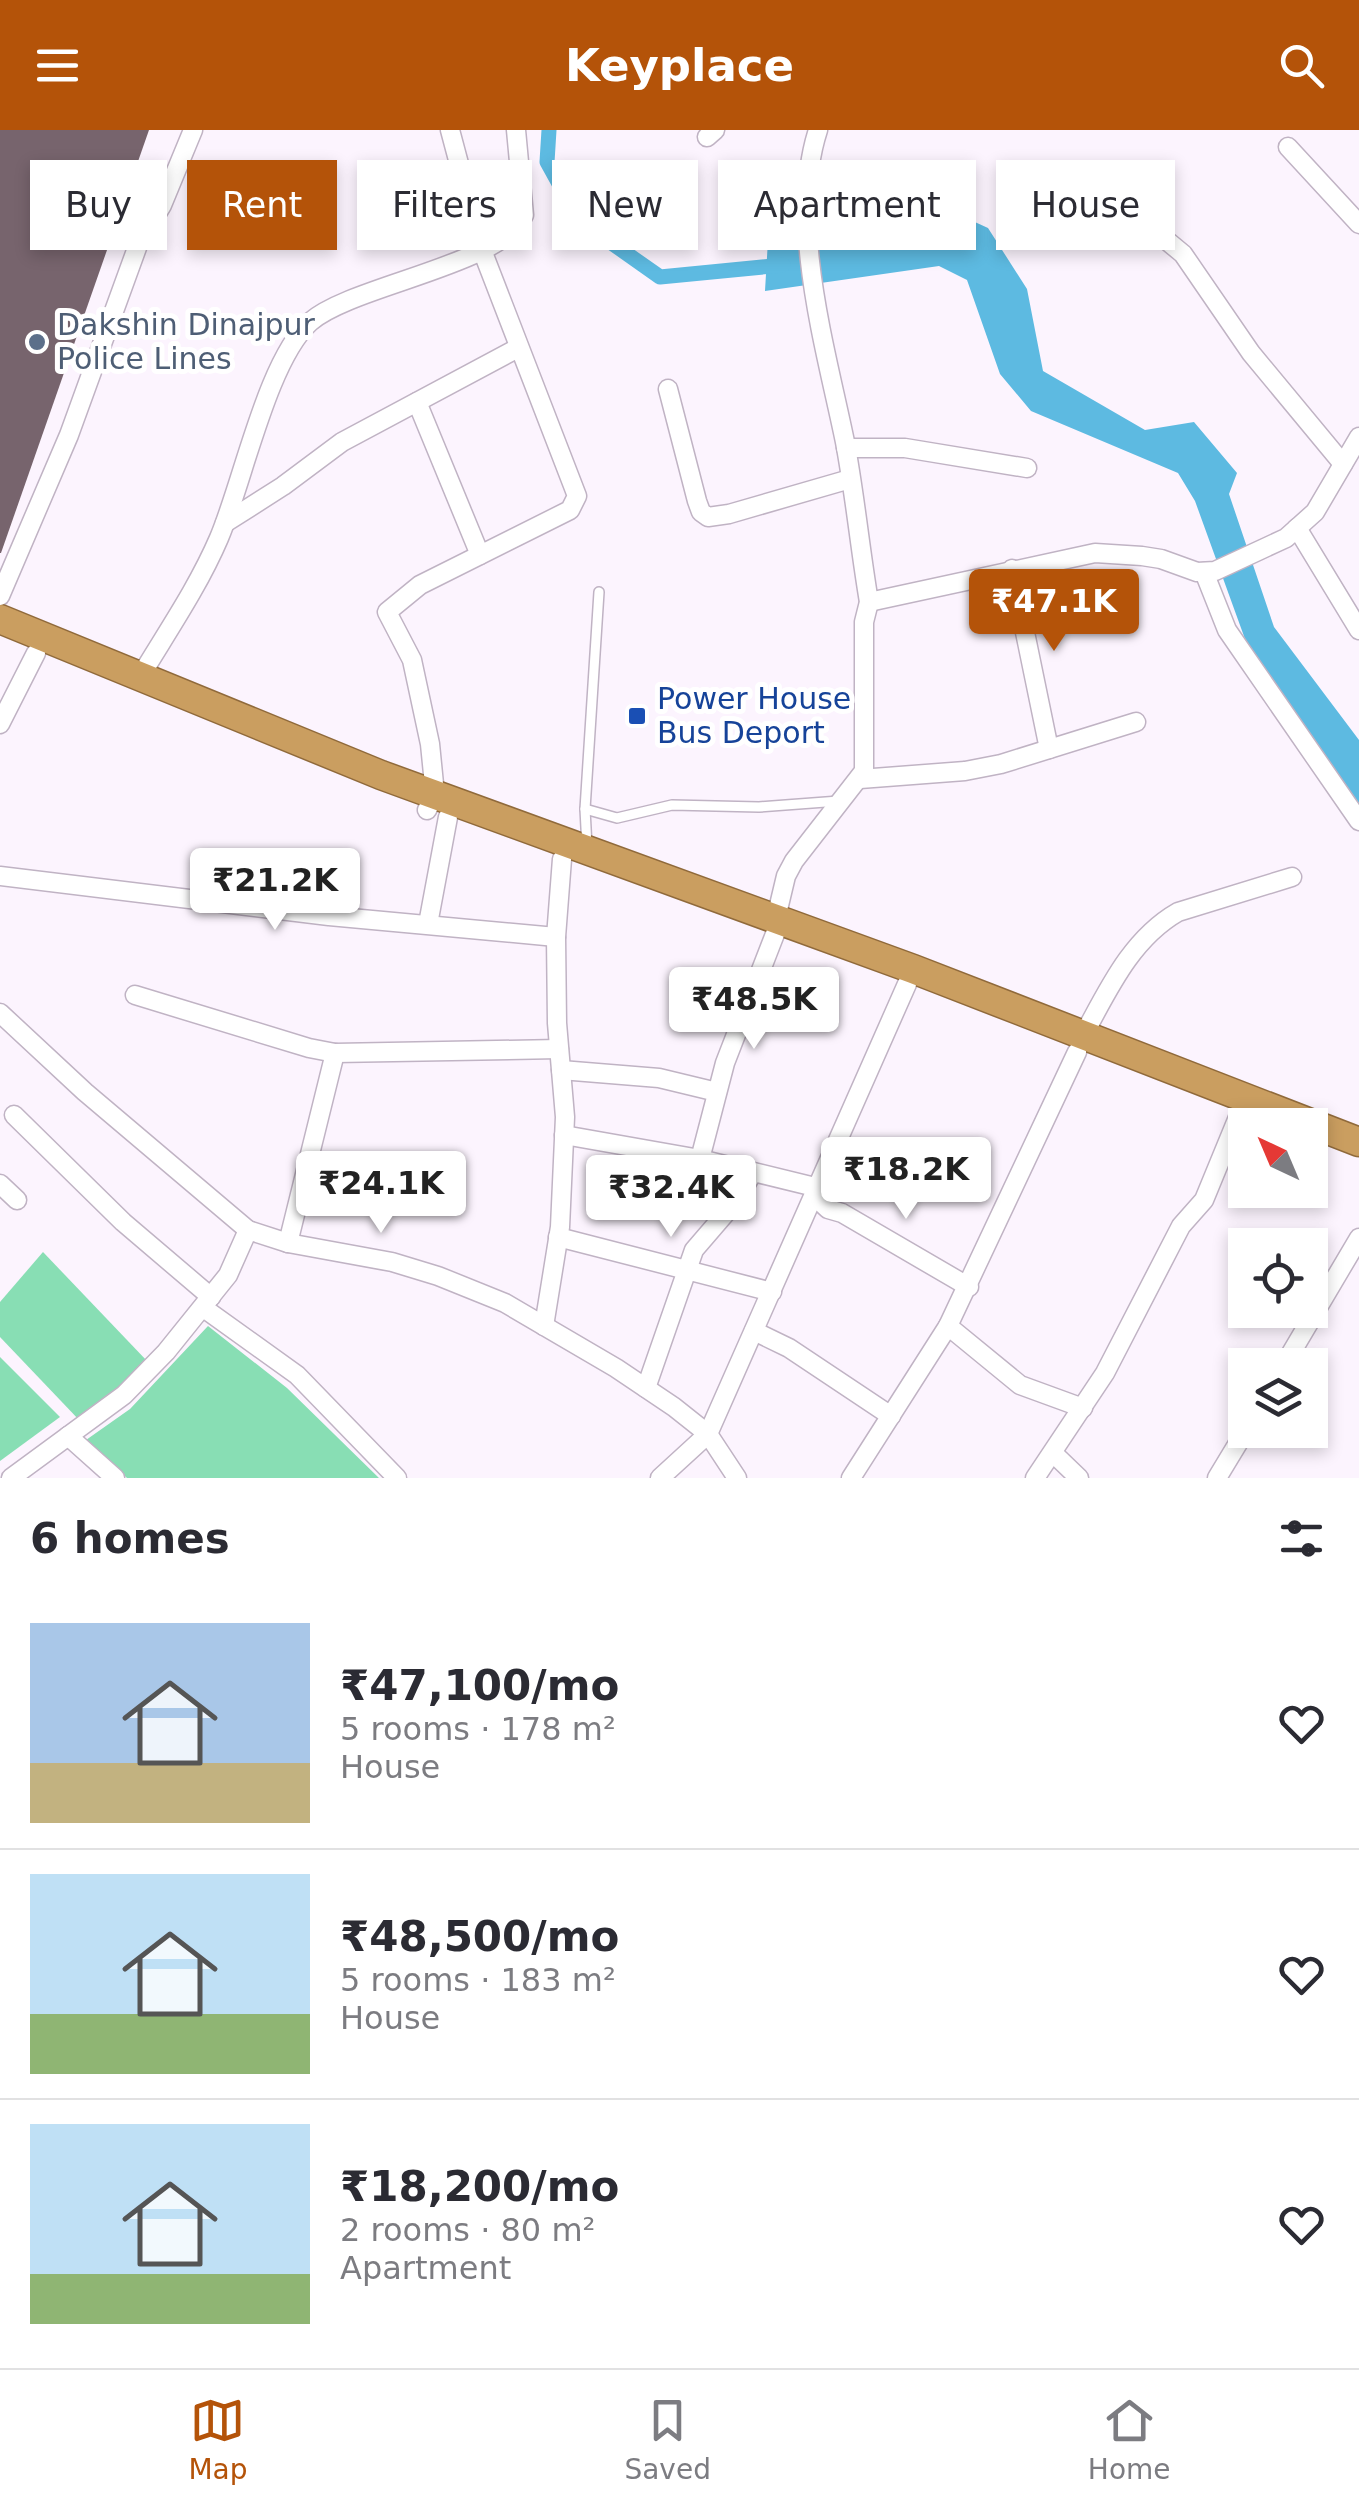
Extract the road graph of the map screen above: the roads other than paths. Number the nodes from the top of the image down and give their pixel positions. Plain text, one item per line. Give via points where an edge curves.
1 (193, 130) edge
2 (450, 130) edge
3 (516, 130) edge
4 (818, 130) edge
5 (1288, 147) dead end
6 (458, 160) edge
7 (519, 160) edge
8 (1359, 224) edge
9 (1175, 247) edge
10 (482, 250) joint
11 (518, 348) junction
12 (668, 390) dead end
13 (418, 402) junction
14 (1359, 437) edge
15 (846, 448) junction
16 (1343, 464) junction
17 (1027, 468) dead end
18 (850, 479) junction
19 (225, 523) junction
20 (1292, 533) junction
21 (480, 554) junction
22 (1012, 569) junction
23 (1210, 571) junction
24 (598, 592) dead end
25 (0, 596) edge
26 (869, 602) junction
27 (0, 619) edge
28 (1359, 630) edge
29 (0, 640) edge
30 (36, 653) junction
31 (140, 678) junction
32 (1136, 722) dead end
33 (0, 724) edge
34 (1049, 749) junction
35 (860, 779) junction
36 (843, 800) junction
37 (437, 807) junction
38 (584, 809) junction
39 (1359, 822) edge
40 (574, 854) junction
41 (0, 876) edge
42 (1292, 877) dead end
43 (428, 924) junction
44 (775, 926) junction
45 (556, 938) junction
46 (907, 984) junction
47 (135, 995) dead end
48 (0, 1012) edge
49 (1080, 1044) junction
50 (560, 1050) junction
51 (335, 1053) junction
52 (561, 1070) junction
53 (717, 1092) junction
54 (1228, 1110) edge
55 (14, 1115) dead end
56 (564, 1135) junction
57 (1228, 1142) edge
58 (1359, 1142) edge
59 (1328, 1149) edge
60 (700, 1158) junction
61 (1359, 1160) edge
62 (753, 1172) junction
63 (0, 1184) edge
64 (817, 1193) junction
65 (17, 1200) dead end
66 (248, 1230) junction
67 (558, 1237) junction
68 (1359, 1238) edge
69 (288, 1243) junction
70 (685, 1268) junction
71 (969, 1286) junction
72 (772, 1292) junction
73 (206, 1303) junction
74 (544, 1326) junction
75 (948, 1326) junction
76 (754, 1331) junction
77 (1294, 1348) edge
78 (646, 1388) junction
79 (1082, 1408) junction
80 (890, 1416) junction
81 (708, 1434) junction
82 (68, 1436) junction
83 (1235, 1448) edge
84 (1053, 1453) junction
85 (10, 1478) edge
86 (115, 1478) edge
87 (398, 1478) edge
88 (660, 1478) edge
89 (737, 1478) edge
90 (851, 1478) edge
91 (1035, 1478) edge
92 (1079, 1478) edge
93 (1217, 1478) edge

1 - 25 street via 138,246 69,435
2 - 6 street
3 - 7 street
4 - 15 street via 807,194 814,292
5 - 8 street
9 - 16 street
10 - 11 street
10 - 19 street via 310,323 274,383
11 - 13 street
11 - 21 street via 577,496 570,510
12 - 18 street via 697,501 708,517
13 - 19 street via 342,442
13 - 21 street
14 - 16 street
15 - 17 street via 905,448
15 - 18 street
16 - 20 street via 1315,512
18 - 26 street
19 - 31 street
20 - 23 street
20 - 28 street
21 - 37 street via 420,584 387,612 412,660
22 - 23 street via 1095,553 1160,558
22 - 26 street
22 - 34 street
23 - 39 street via 1227,630
24 - 38 lane
26 - 35 street
27 - 31 highway
29 - 30 highway
30 - 33 street
30 - 37 highway
31 - 37 highway
32 - 34 street
34 - 35 street via 965,771
35 - 36 street
36 - 38 lane via 672,805 626,817
36 - 44 street via 794,861
37 - 40 highway
37 - 43 street
38 - 40 lane
40 - 44 highway
40 - 45 street
41 - 43 street
42 - 49 street via 1163,920 1116,976
43 - 45 street
44 - 46 highway
44 - 49 highway
44 - 53 street
45 - 50 street
46 - 49 highway
46 - 64 street
47 - 51 street
48 - 66 street
49 - 54 highway
49 - 58 highway
49 - 71 street
50 - 51 street
50 - 52 street
51 - 69 street
52 - 53 street via 659,1078
52 - 56 street
53 - 60 street
55 - 73 street
56 - 60 street
56 - 67 street
57 - 79 street via 1204,1200 1181,1226
59 - 61 highway
60 - 62 street
62 - 64 street
62 - 70 street
63 - 65 street
64 - 71 street via 828,1208
64 - 72 street
66 - 69 street
66 - 73 street via 228,1275
67 - 70 street
67 - 74 street
68 - 77 street
69 - 74 street via 438,1276
70 - 72 street
70 - 78 street
71 - 75 street
72 - 76 street
73 - 82 street via 124,1395
73 - 87 street via 297,1375
74 - 78 street
75 - 79 street via 1020,1385
75 - 80 street
76 - 80 street
76 - 81 street
78 - 81 street
79 - 84 street
80 - 90 street
81 - 88 street
81 - 89 street
82 - 85 street
82 - 86 street
83 - 93 street
84 - 91 street
84 - 92 street

